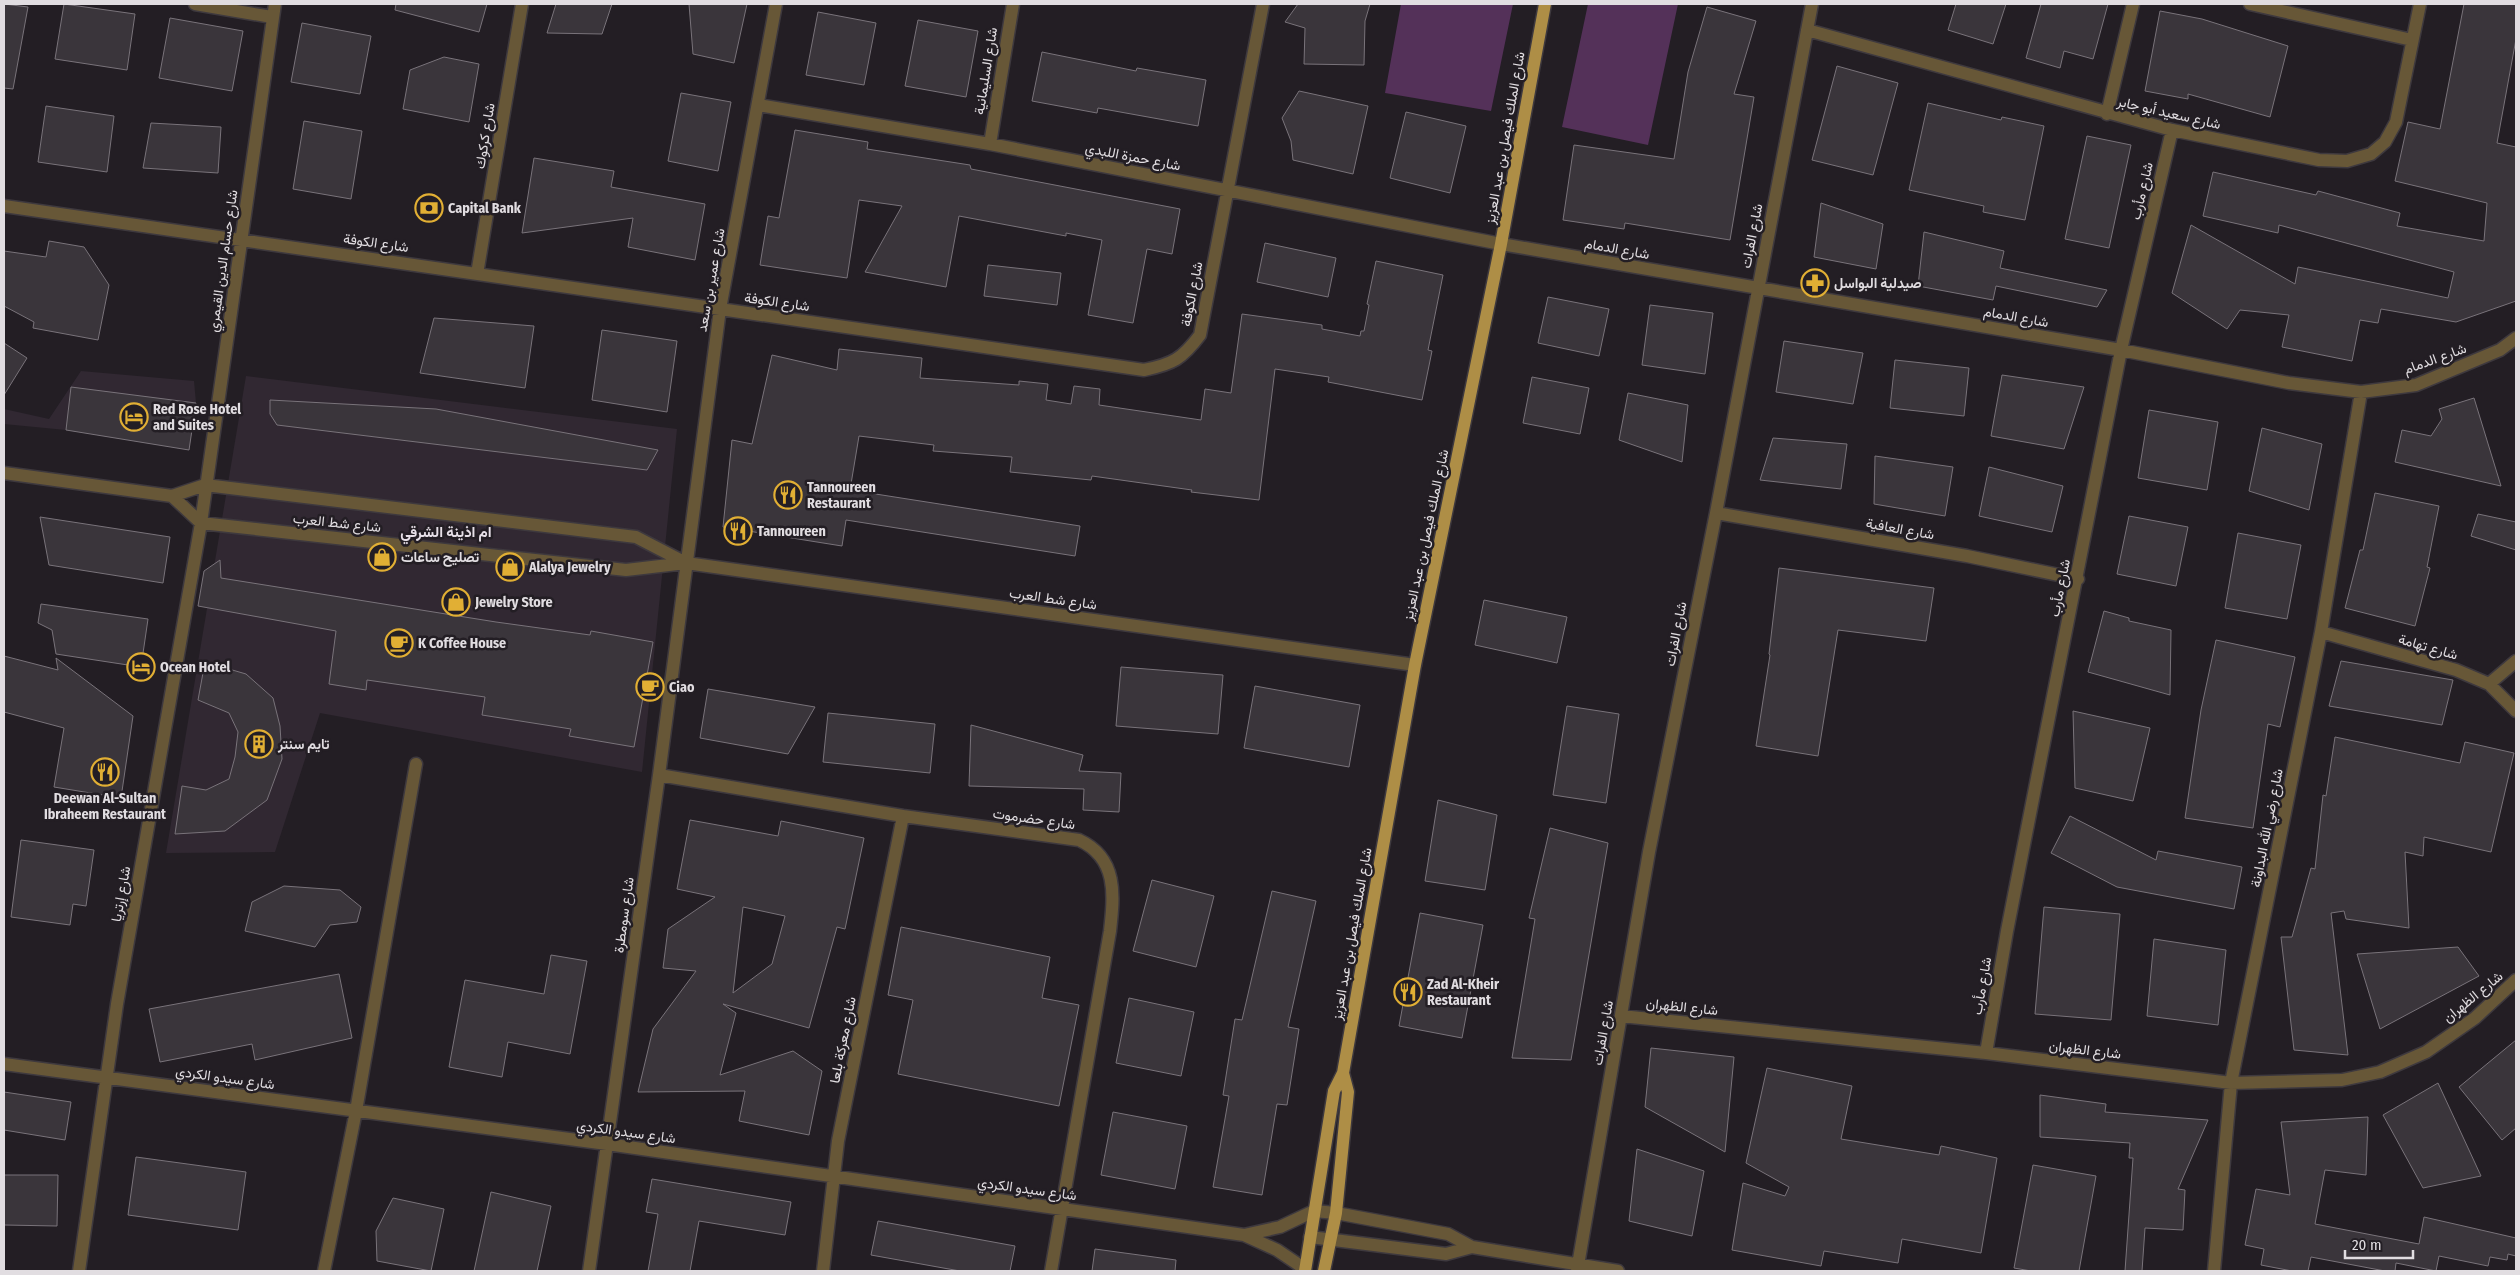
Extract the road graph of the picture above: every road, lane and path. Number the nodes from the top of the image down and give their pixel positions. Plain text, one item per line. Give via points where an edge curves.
1 (195, 4) edge
2 (276, 4) edge
3 (522, 4) edge
4 (776, 4) edge
5 (1013, 4) edge
6 (1263, 4) edge
7 (1545, 4) edge
8 (1812, 4) edge
9 (2133, 4) edge
10 (2250, 4) edge
11 (2420, 4) edge
12 (272, 17) junction
13 (1807, 30) junction
14 (2412, 40) junction
15 (758, 105) junction
16 (2107, 114) junction
17 (2172, 130) junction
18 (990, 144) junction
19 (1226, 191) junction
20 (4, 206) edge
21 (242, 238) junction
22 (1501, 244) junction
23 (478, 274) junction
24 (1757, 288) junction
25 (720, 309) junction
26 (2516, 338) edge
27 (2121, 350) junction
28 (2361, 392) junction
29 (4, 473) edge
30 (205, 485) junction
31 (172, 496) junction
32 (1716, 513) junction
33 (201, 523) junction
34 (686, 563) junction
35 (2078, 579) junction
36 (2321, 632) junction
37 (2516, 662) edge
38 (1415, 665) junction
39 (2489, 684) junction
40 (2516, 711) edge
41 (416, 764) dead end
42 (659, 775) junction
43 (903, 816) junction
44 (2516, 980) edge
45 (1621, 1016) junction
46 (1986, 1053) junction
47 (4, 1064) edge
48 (1343, 1073) junction
49 (108, 1077) junction
50 (2231, 1083) junction
51 (356, 1111) junction
52 (607, 1144) junction
53 (832, 1178) junction
54 (1062, 1208) junction
55 (1314, 1211) junction
56 (1336, 1213) junction
57 (1244, 1235) junction
58 (1310, 1237) junction
59 (1331, 1240) junction
60 (1472, 1247) junction
61 (1577, 1269) edge
62 (1305, 1270) edge
63 (79, 1271) edge
64 (324, 1271) edge
65 (589, 1271) edge
66 (823, 1271) edge
67 (1051, 1271) edge
68 (1324, 1271) edge
69 (1618, 1271) edge
70 (2214, 1271) edge

1 - 12 street
2 - 12 street, شارع حسام الدين القيمري
3 - 23 street, شارع كركوك
4 - 15 street, شارع عمير بن سعد
5 - 18 street, شارع السليمانية
6 - 19 street, شارع الكوفة
7 - 22 main road, شارع الملك فيصل بن عبد العزيز
8 - 13 street, شارع الفرات
9 - 16 street
10 - 14 street
11 - 14 street, شارع سعيد أبو جابر
12 - 21 street, شارع حسام الدين القيمري
13 - 16 street, شارع سعيد أبو جابر
13 - 24 street, شارع الفرات
14 - 17 street, شارع سعيد أبو جابر via 2396,122 2385,142 2371,154 2347,161 2320,160
15 - 18 street, شارع حمزة اللبدي
15 - 25 street, شارع عمير بن سعد
16 - 17 street, شارع سعيد أبو جابر
17 - 27 street, شارع مأرب
18 - 19 street, شارع حمزة اللبدي
19 - 22 street, شارع حمزة اللبدي
19 - 25 street, شارع الكوفة via 1200,334 1187,352 1171,364 1144,370 1118,368
20 - 21 street, شارع الكوفة
21 - 23 street, شارع الكوفة
21 - 30 street, شارع حسام الدين القيمري
22 - 24 street, شارع الدمام
22 - 38 main road, شارع الملك فيصل بن عبد العزيز
23 - 25 street, شارع الكوفة
24 - 27 street, شارع الدمام
24 - 32 street, شارع الفرات
25 - 34 street, شارع عمير بن سعد
26 - 28 street, شارع الدمام via 2500,350 2416,385
27 - 28 street, شارع الدمام via 2289,383
27 - 35 street, شارع مأرب
28 - 36 street, شارع رضي الله البداونة
29 - 31 street, شارع شط العرب
30 - 31 street, شارع شط العرب
30 - 33 street, شارع حسام الدين القيمري
30 - 34 street, شارع شط العرب via 636,537
31 - 33 street
32 - 35 street, شارع العافية via 1967,556
32 - 45 street, شارع الفرات via 1648,852
33 - 34 street, شارع شط العرب via 626,570
33 - 49 street, شارع إرتريا via 117,1004
34 - 38 street, شارع شط العرب
34 - 42 street, شارع سومطرة
35 - 46 street, شارع مأرب via 2007,931
36 - 39 street, شارع تهامة via 2456,670
36 - 50 street, شارع رضي الله البداونة
37 - 39 street
38 - 48 main road, شارع الملك فيصل بن عبد العزيز
39 - 40 street, شارع تهامة
41 - 51 street
42 - 43 street, شارع حضرموت
42 - 52 street, شارع سومطرة
43 - 53 street, شارع معركة بلعا
43 - 54 street, شارع حضرموت via 1079,840 1096,851 1108,869 1113,901 1110,931
44 - 50 street, شارع الظهران via 2475,1018 2426,1052 2380,1072 2342,1080
45 - 46 street, شارع الظهران
45 - 61 street, شارع الفرات
46 - 50 street, شارع الظهران
47 - 49 street, شارع سيدو الكردي
48 - 55 main road, شارع الملك فيصل بن عبد العزيز via 1334,1091
48 - 56 main road, شارع الملك فيصل بن عبد العزيز via 1348,1092
49 - 51 street, شارع سيدو الكردي
49 - 63 street, شارع إرتريا
50 - 70 street, شارع رضي الله البداونة
51 - 52 street, شارع سيدو الكردي
51 - 64 street
52 - 53 street, شارع سيدو الكردي
52 - 65 street, شارع سومطرة
53 - 54 street, شارع سيدو الكردي
53 - 66 street, شارع معركة بلعا
54 - 57 street, شارع سيدو الكردي
54 - 67 street, شارع حضرموت
55 - 56 street
55 - 57 street, شارع سيدو الكردي via 1280,1227
55 - 58 main road, شارع الملك فيصل بن عبد العزيز
56 - 59 main road, شارع الملك فيصل بن عبد العزيز
56 - 60 street via 1448,1234
57 - 62 street, شارع سيدو الكردي via 1277,1250
58 - 59 street
58 - 62 main road, شارع الملك فيصل بن عبد العزيز
59 - 60 street via 1446,1254
59 - 68 main road, شارع الملك فيصل بن عبد العزيز
60 - 61 street
61 - 69 street

